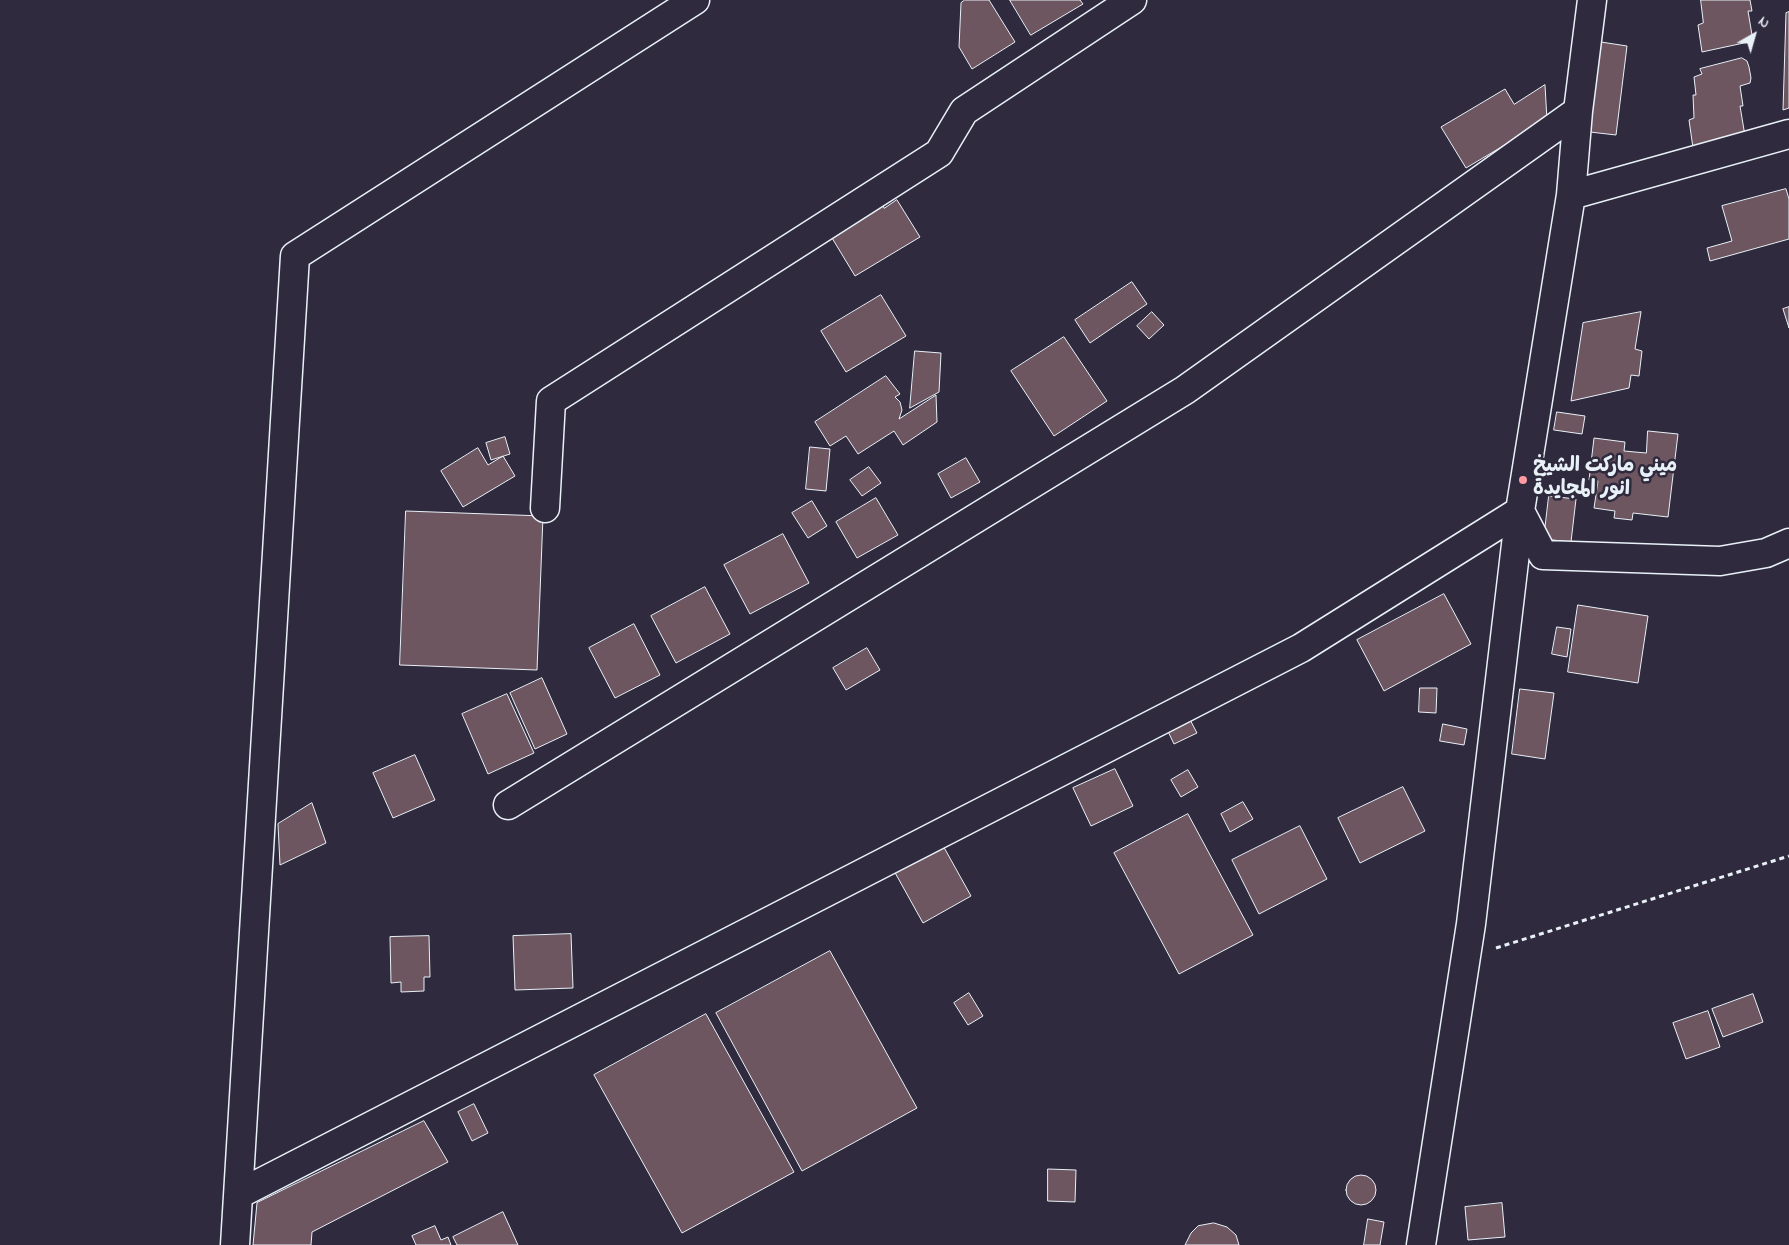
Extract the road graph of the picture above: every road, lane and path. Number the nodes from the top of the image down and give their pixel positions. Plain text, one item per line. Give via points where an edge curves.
1 (695, 0) edge
2 (1132, 0) edge
3 (1592, 0) edge
4 (1578, 111) junction
5 (1789, 134) edge
6 (1571, 195) junction
7 (545, 508) dead end
8 (1520, 511) junction
9 (1789, 543) edge
10 (508, 805) dead end
11 (1789, 856) edge
12 (1493, 950) dead end
13 (239, 1194) junction
14 (235, 1245) edge
15 (1421, 1245) edge

1 - 13 street via 295,256
2 - 7 street via 964,111 939,153 551,401
3 - 4 street
4 - 6 street
4 - 10 street via 1184,390
5 - 6 street
6 - 8 street
8 - 9 street via 1542,555 1720,561 1766,553
8 - 13 street via 1301,648
8 - 15 street via 1471,924
11 - 12 path
13 - 14 street

